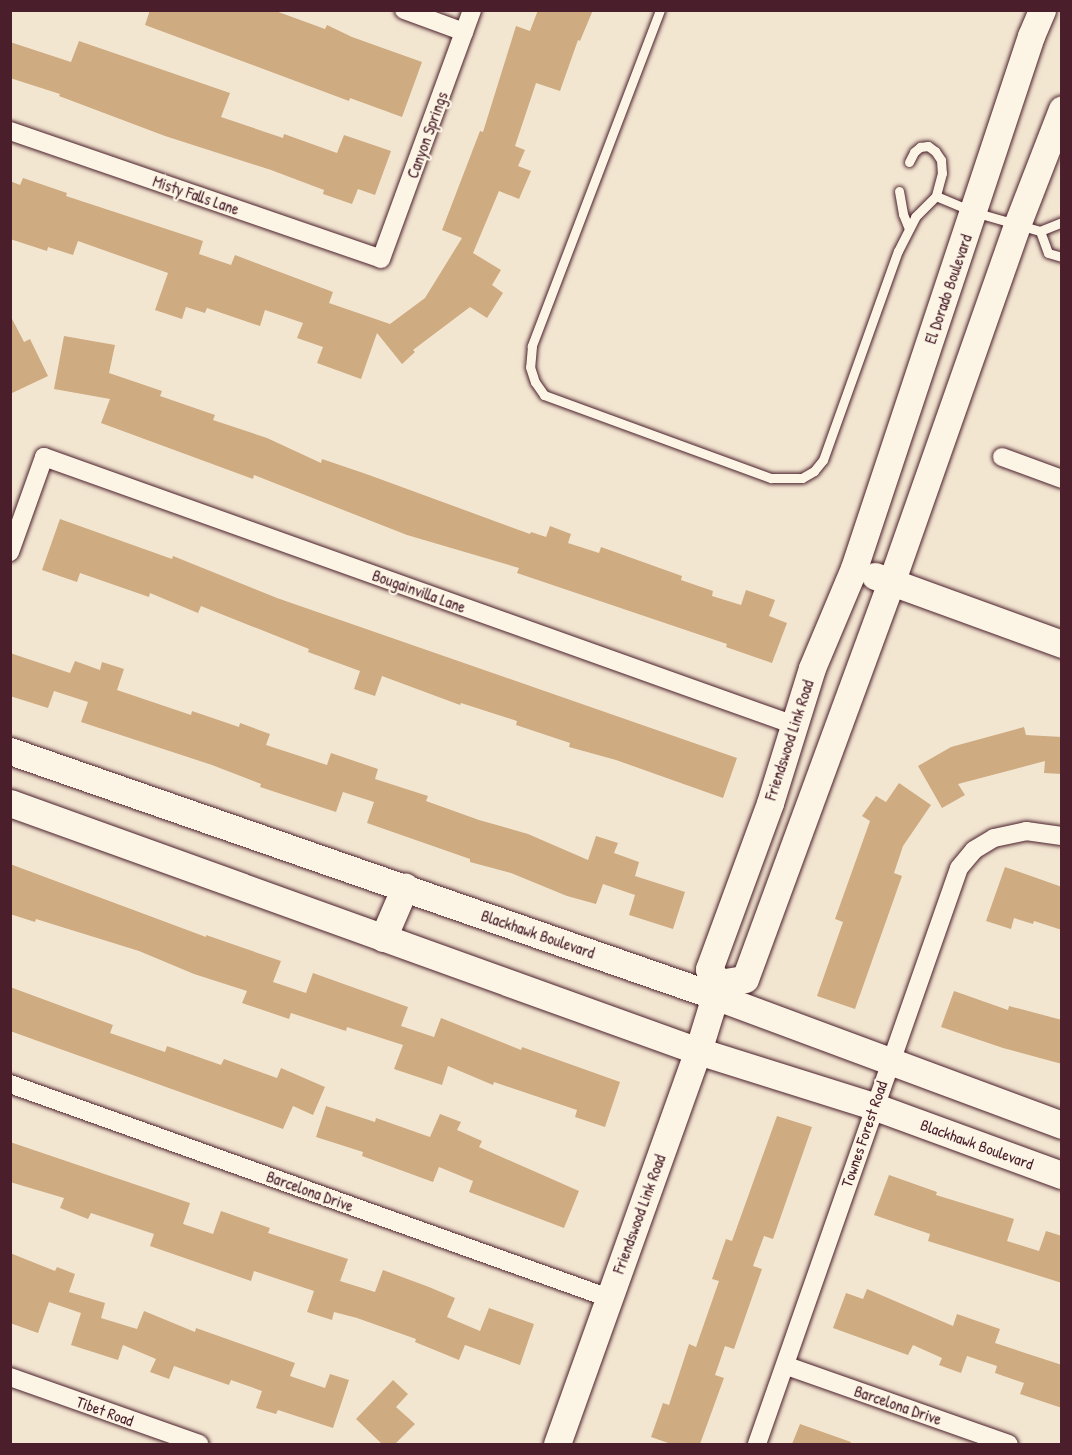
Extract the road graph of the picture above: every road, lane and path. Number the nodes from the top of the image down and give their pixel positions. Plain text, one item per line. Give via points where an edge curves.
1 (405, 10) edge
2 (472, 10) edge
3 (660, 10) edge
4 (1042, 10) edge
5 (464, 32) junction
6 (1062, 109) edge
7 (10, 131) edge
8 (909, 162) dead end
9 (899, 191) dead end
10 (936, 196) junction
11 (974, 212) junction
12 (1062, 222) edge
13 (1029, 228) junction
14 (909, 229) junction
15 (1062, 257) edge
16 (381, 259) joint
17 (1002, 457) dead end
18 (1062, 479) edge
19 (10, 552) edge
20 (854, 568) junction
21 (891, 583) junction
22 (1062, 644) edge
23 (795, 725) junction
24 (10, 751) edge
25 (10, 803) edge
26 (1062, 836) edge
27 (405, 887) junction
28 (383, 938) junction
29 (717, 990) junction
30 (698, 1051) junction
31 (889, 1062) junction
32 (10, 1084) edge
33 (873, 1106) junction
34 (1062, 1125) edge
35 (1062, 1175) edge
36 (609, 1298) junction
37 (787, 1366) junction
38 (10, 1377) edge
39 (199, 1444) edge
40 (557, 1444) edge
41 (757, 1444) edge
42 (1009, 1444) edge

1 - 5 street
2 - 5 street, Canyon Springs
3 - 14 lane via 532,346 530,367 544,395 771,478 802,478 823,460
4 - 11 main road, El Dorado Boulevard
5 - 16 street, Canyon Springs
6 - 13 main road
7 - 16 street, Misty Falls Lane
8 - 10 lane via 920,147 928,146 935,151 942,173
9 - 14 lane
10 - 11 lane
10 - 14 lane
11 - 13 lane
11 - 20 main road, El Dorado Boulevard
12 - 13 lane
13 - 15 lane via 1048,253
13 - 21 main road
17 - 18 street
19 - 23 street, Bougainvilla Lane via 44,457
20 - 21 main road
20 - 23 main road, Friendswood Link Road via 812,668
21 - 22 main road
21 - 29 main road via 745,979
23 - 29 main road, Friendswood Link Road via 709,969
24 - 27 main road, Blackhawk Boulevard
25 - 28 main road, Blackhawk Boulevard
26 - 31 street, Townes Forest Road via 1026,831 994,838 974,850 959,868
27 - 28 main road
27 - 29 main road, Blackhawk Boulevard
28 - 30 main road, Blackhawk Boulevard
29 - 30 main road, Friendswood Link Road
29 - 31 main road, Blackhawk Boulevard
30 - 33 main road, Blackhawk Boulevard
30 - 36 main road, Friendswood Link Road
31 - 33 street, Townes Forest Road
31 - 34 main road, Blackhawk Boulevard
32 - 36 street, Barcelona Drive
33 - 35 main road, Blackhawk Boulevard
33 - 37 street, Townes Forest Road
36 - 40 main road, Friendswood Link Road
37 - 41 street, Townes Forest Road
37 - 42 street, Barcelona Drive
38 - 39 street, Tibet Road

